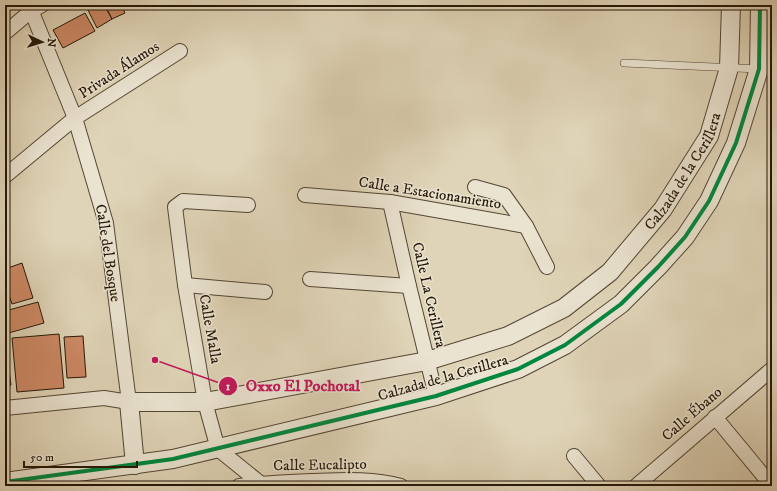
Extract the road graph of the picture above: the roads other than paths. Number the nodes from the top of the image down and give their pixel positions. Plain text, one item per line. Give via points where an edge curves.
1 (731, 5) edge
2 (760, 5) edge
3 (34, 7) edge
4 (5, 33) edge
5 (180, 51) dead end
6 (624, 63) dead end
7 (729, 68) junction
8 (759, 69) junction
9 (76, 118) junction
10 (5, 176) edge
11 (475, 187) dead end
12 (306, 194) dead end
13 (390, 202) junction
14 (248, 205) dead end
15 (526, 226) junction
16 (547, 268) dead end
17 (310, 279) dead end
18 (185, 285) junction
19 (409, 286) junction
20 (265, 292) dead end
21 (427, 362) junction
22 (772, 369) edge
23 (436, 396) junction
24 (129, 402) junction
25 (205, 402) junction
26 (5, 408) edge
27 (715, 417) junction
28 (218, 449) junction
29 (574, 456) dead end
30 (135, 465) junction
31 (5, 482) edge
32 (260, 483) junction
33 (239, 486) edge
34 (401, 486) edge
35 (599, 486) edge
36 (636, 486) edge
37 (772, 486) edge

1 - 7 street, Calzada de la Cerillera
2 - 8 street, Calzada de la Cerillera
3 - 4 street
3 - 9 street, Calle del Bosque
5 - 9 street, Privada Álamos
6 - 7 lane
7 - 8 lane
7 - 21 street, Calzada de la Cerillera via 709,136 663,209 610,272 564,308 508,336
8 - 23 street, Calzada de la Cerillera via 736,144 709,201 685,237 658,267 621,304 566,345 518,368
9 - 10 street, Privada Álamos
9 - 24 street, Calle del Bosque via 106,223
11 - 15 street, Calle a Estacionamiento via 504,195
12 - 13 street, Calle a Estacionamiento
13 - 15 street, Calle a Estacionamiento
13 - 19 street, Calle La Cerillera
14 - 18 street, Calle Malla via 183,201 176,207
15 - 16 street, Calle a Estacionamiento
17 - 19 street
18 - 20 street
18 - 25 street, Calle Malla
19 - 21 street, Calle La Cerillera
21 - 23 street, Calle La Cerillera
21 - 25 street, Calzada de la Cerillera
22 - 27 street, Calle Ébano
23 - 28 street, Calzada de la Cerillera
24 - 25 street, Calzada de la Cerillera
24 - 26 street via 104,398
24 - 30 street, Calle del Bosque
25 - 28 street, Calle Malla
27 - 36 street, Calle Ébano
27 - 37 street
28 - 30 street, Calzada de la Cerillera
28 - 32 street
29 - 35 street
30 - 31 street, Calzada de la Cerillera
32 - 33 street, Calle Eucalipto
32 - 34 street, Calle Eucalipto via 359,479

